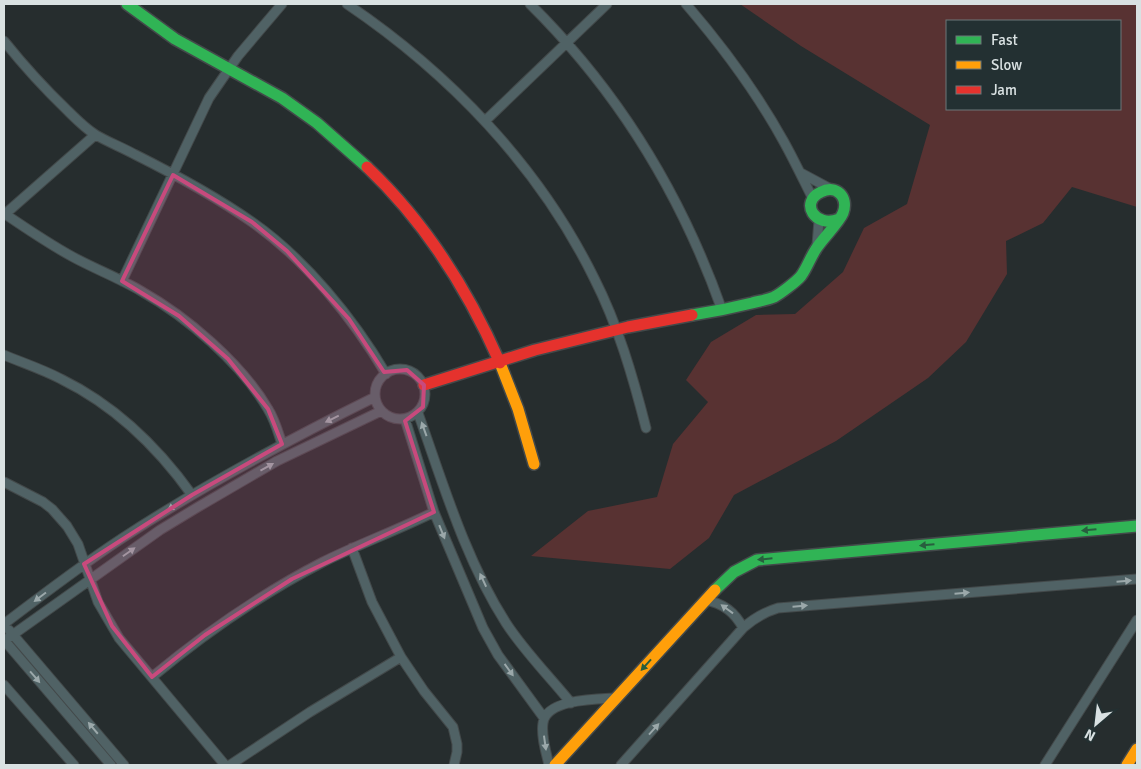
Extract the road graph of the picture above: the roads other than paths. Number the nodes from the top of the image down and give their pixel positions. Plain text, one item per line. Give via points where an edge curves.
1 (127, 4) edge
2 (282, 4) edge
3 (347, 4) edge
4 (530, 4) edge
5 (607, 4) edge
6 (686, 4) edge
7 (4, 41) edge
8 (566, 42) junction
9 (229, 68) junction
10 (485, 122) junction
11 (95, 135) junction
12 (800, 172) junction
13 (173, 175) junction
14 (829, 188) junction
15 (812, 197) junction
16 (5, 214) edge
17 (838, 219) junction
18 (820, 220) junction
19 (816, 250) junction
20 (122, 281) junction
21 (722, 310) junction
22 (616, 330) junction
23 (4, 355) edge
24 (499, 361) junction
25 (386, 374) junction
26 (424, 385) junction
27 (375, 397) junction
28 (381, 411) junction
29 (418, 413) junction
30 (404, 419) junction
31 (646, 428) dead end
32 (282, 444) junction
33 (534, 464) dead end
34 (4, 482) edge
35 (192, 495) junction
36 (434, 512) junction
37 (1137, 526) edge
38 (352, 548) junction
39 (84, 564) junction
40 (1137, 579) edge
41 (90, 581) junction
42 (705, 600) junction
43 (1137, 620) edge
44 (4, 624) edge
45 (743, 628) junction
46 (13, 635) junction
47 (4, 641) edge
48 (401, 657) junction
49 (152, 677) junction
50 (4, 685) edge
51 (615, 698) junction
52 (571, 702) junction
53 (544, 718) junction
54 (1137, 749) edge
55 (623, 764) edge
56 (74, 765) edge
57 (111, 765) edge
58 (124, 765) edge
59 (226, 765) edge
60 (230, 765) edge
61 (454, 765) edge
62 (549, 765) edge
63 (555, 765) edge
64 (1046, 765) edge
65 (1127, 765) edge

1 - 9 main road via 173,38
2 - 9 street
3 - 10 street via 419,58
4 - 8 street
5 - 8 street
6 - 12 street via 746,81
7 - 11 street via 53,96
8 - 10 street
8 - 21 street via 620,110 666,183 697,245
9 - 13 street via 210,98
9 - 24 main road via 304,113 392,190 429,235 461,283
10 - 22 street via 536,185 567,230 594,278
11 - 13 street
11 - 16 street
12 - 14 street
12 - 15 street
13 - 20 street
13 - 25 street via 252,222 287,251 349,319
14 - 15 main road
14 - 17 main road via 836,190 844,200 845,207
15 - 18 main road via 811,210
16 - 20 street via 72,256
17 - 18 main road via 833,222
17 - 19 main road
18 - 19 street
19 - 21 main road via 800,277 774,297
20 - 32 street via 178,316 228,359 268,408
21 - 22 main road
22 - 24 main road
22 - 31 street
23 - 35 street via 62,379 102,404 156,450
24 - 26 main road
24 - 33 main road via 518,406
25 - 26 street via 392,370 407,370 420,378
25 - 27 street via 376,386
26 - 29 street via 425,400
27 - 28 street
27 -> 32 street
28 - 30 street via 390,417
41 -> 28 street via 160,530 233,485
29 - 30 street
52 -> 29 street via 506,623 484,584 451,506
30 - 36 street
32 - 35 street
34 - 39 street via 43,502 60,517 73,535
35 -> 39 street
36 - 38 street
36 -> 53 street via 483,628 498,655
37 -> 42 main road via 757,560 726,577
38 - 48 street via 372,602
38 - 49 street via 233,615
39 - 41 street
39 -> 44 street
45 -> 40 street via 778,608
41 - 46 street
41 - 49 street via 115,632
45 -> 42 street via 736,616 724,606
42 -> 51 main road
43 - 64 street
44 - 46 street
55 -> 45 street
46 - 47 street
58 -> 46 street
47 -> 57 street
48 - 60 street
48 - 61 street via 453,728 457,744
49 - 59 street
50 - 56 street
51 - 52 street
51 - 63 main road
52 - 53 street via 554,709
53 -> 62 street via 544,742
54 - 65 main road

